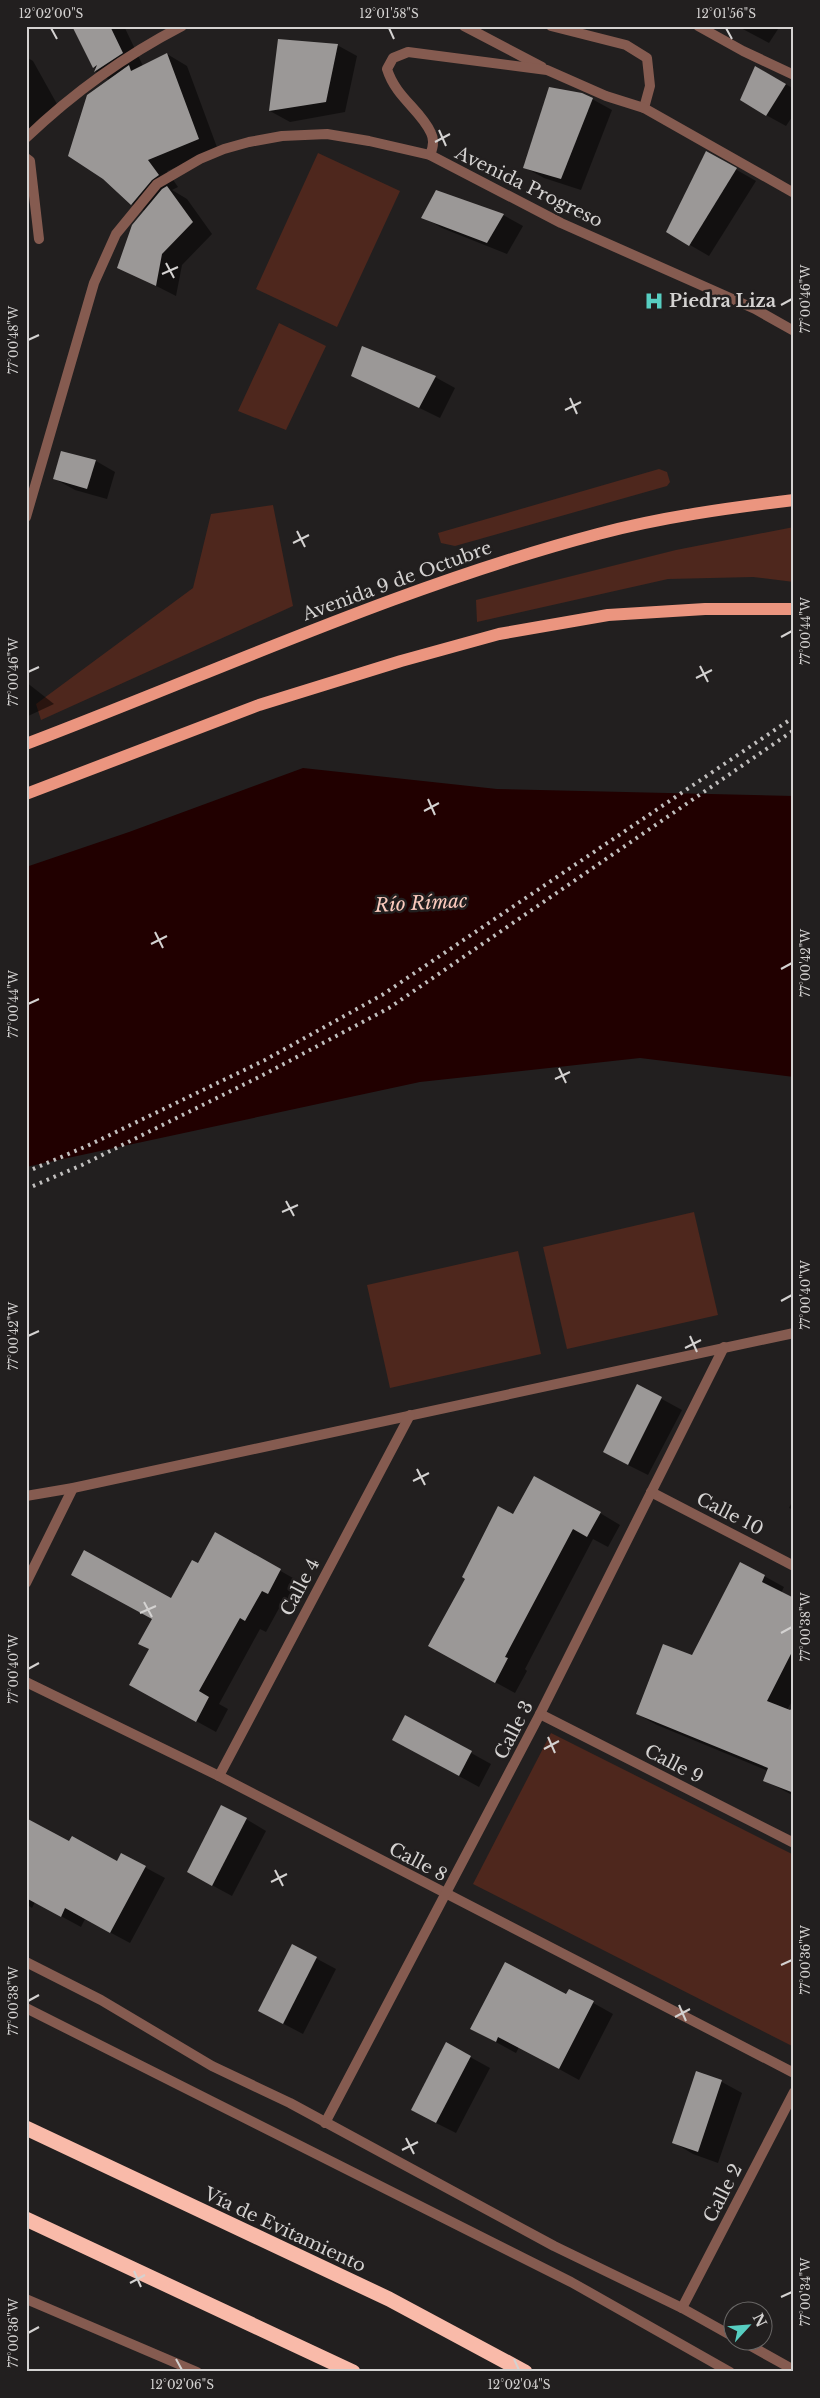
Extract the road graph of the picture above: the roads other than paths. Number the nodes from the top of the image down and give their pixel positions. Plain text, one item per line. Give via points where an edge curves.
1 (182, 26) edge
2 (464, 26) edge
3 (551, 26) edge
4 (698, 26) edge
5 (547, 70) junction
6 (794, 75) edge
7 (644, 108) junction
8 (26, 138) edge
9 (430, 156) junction
10 (26, 158) edge
11 (794, 193) edge
12 (38, 239) dead end
13 (794, 331) edge
14 (794, 500) edge
15 (26, 517) edge
16 (794, 609) edge
17 (26, 744) edge
18 (26, 794) edge
19 (794, 1333) edge
20 (724, 1347) junction
21 (410, 1414) junction
22 (73, 1488) junction
23 (652, 1492) junction
24 (26, 1496) edge
25 (794, 1566) edge
26 (26, 1583) edge
27 (26, 1682) edge
28 (540, 1714) junction
29 (218, 1776) junction
30 (794, 1843) edge
31 (446, 1895) junction
32 (26, 1962) edge
33 (26, 2008) edge
34 (794, 2073) edge
35 (794, 2092) edge
36 (325, 2123) junction
37 (26, 2128) edge
38 (26, 2219) edge
39 (26, 2300) edge
40 (682, 2308) junction
41 (722, 2330) edge
42 (758, 2350) edge
43 (794, 2370) edge
44 (197, 2372) edge
45 (353, 2372) edge
46 (525, 2372) edge
47 (730, 2372) edge

1 - 8 street via 112,69 51,114
2 - 5 street
3 - 7 street via 626,44 648,58 650,86
4 - 6 street
5 - 7 street via 606,96
5 - 9 street via 408,52 393,58 387,69 391,82 432,134 434,146
7 - 11 street
9 - 13 street, Avenida Progreso via 561,223 755,309
9 - 15 street, Avenida Progreso via 327,134 282,136 224,149 157,184 116,234 94,283
10 - 12 street via 30,162
14 - 17 main road, Avenida 9 de Octubre via 696,512 599,533 482,567
16 - 18 main road via 706,609 608,615 499,634 259,705
19 - 20 street
20 - 21 street
20 - 23 street, Calle 3
21 - 22 street
21 - 29 street, Calle 4
22 - 24 street
22 - 26 street
23 - 25 street, Calle 10
23 - 28 street, Calle 3
27 - 29 street, Calle 8
28 - 30 street, Calle 9
28 - 31 street, Calle 3
29 - 31 street, Calle 8
31 - 34 street, Calle 8
31 - 36 street, Calle 3
32 - 36 street via 101,2000 212,2066
33 - 47 street via 571,2282
35 - 40 street, Calle 2
36 - 40 street via 554,2246
37 - 46 highway, Vía de Evitamiento via 389,2299
38 - 45 highway
39 - 44 street
40 - 41 street
42 - 43 street

